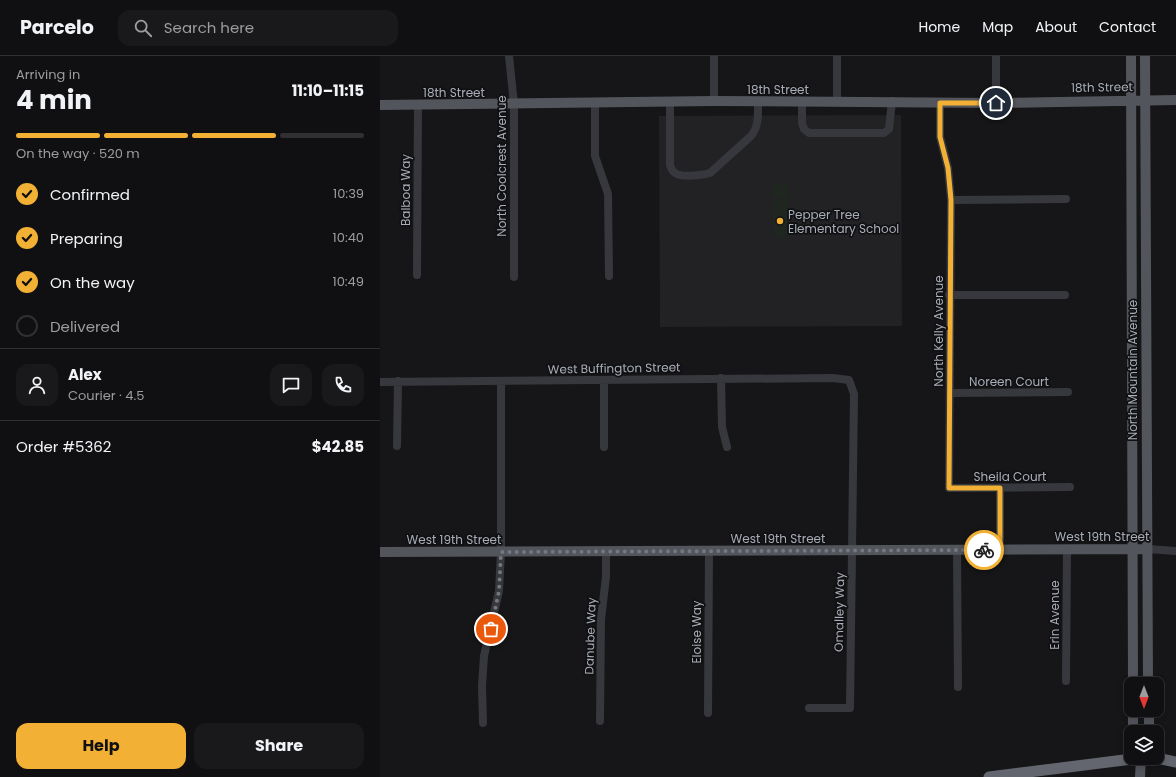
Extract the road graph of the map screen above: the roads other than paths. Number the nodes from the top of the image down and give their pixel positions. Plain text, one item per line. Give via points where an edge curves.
1 (510, 56) edge
2 (714, 56) edge
3 (837, 56) edge
4 (996, 56) edge
5 (1131, 56) edge
6 (1144, 56) edge
7 (1131, 100) junction
8 (1144, 100) junction
9 (1176, 100) edge
10 (892, 101) junction
11 (670, 102) junction
12 (714, 102) junction
13 (758, 102) junction
14 (802, 102) junction
15 (837, 102) junction
16 (595, 103) junction
17 (940, 103) junction
18 (996, 103) junction
19 (514, 104) junction
20 (380, 105) edge
21 (418, 105) junction
22 (1066, 199) dead end
23 (951, 200) junction
24 (417, 275) dead end
25 (609, 276) dead end
26 (514, 277) dead end
27 (949, 295) junction
28 (1065, 295) dead end
29 (721, 378) junction
30 (604, 380) junction
31 (849, 380) joint
32 (398, 381) junction
33 (501, 381) junction
34 (380, 382) edge
35 (1068, 392) dead end
36 (950, 393) junction
37 (397, 446) dead end
38 (604, 447) dead end
39 (727, 447) dead end
40 (1070, 487) dead end
41 (949, 488) joint
42 (1000, 488) junction
43 (1133, 548) junction
44 (1066, 549) junction
45 (1147, 549) junction
46 (852, 550) junction
47 (957, 550) junction
48 (1000, 550) junction
49 (1176, 550) edge
50 (606, 551) junction
51 (709, 551) junction
52 (380, 552) edge
53 (501, 552) junction
54 (1133, 677) edge
55 (1148, 677) edge
56 (1066, 681) dead end
57 (958, 687) dead end
58 (809, 708) dead end
59 (708, 713) dead end
60 (600, 721) dead end
61 (483, 723) dead end
62 (1164, 759) edge
63 (1124, 760) edge
64 (1176, 762) edge
65 (1141, 765) edge
66 (989, 777) edge
67 (1140, 777) edge

1 - 19 street, North Coolcrest Avenue
2 - 12 street
3 - 15 street
4 - 18 street
5 - 7 main road, North Mountain Avenue
6 - 8 main road, North Mountain Avenue
7 - 8 main road, 18th Street
7 - 18 main road, 18th Street
7 - 43 main road, North Mountain Avenue
8 - 9 main road, 18th Street
8 - 45 main road, North Mountain Avenue
10 - 14 street via 889,129 884,133 809,133 802,124
10 - 15 main road, 18th Street
10 - 17 main road, 18th Street
11 - 12 main road, 18th Street
11 - 13 street via 672,170 679,175 702,175 710,173 756,130
11 - 16 main road, 18th Street
12 - 13 main road, 18th Street
13 - 14 main road, 18th Street
14 - 15 main road, 18th Street
16 - 19 main road, 18th Street
16 - 25 street via 595,156 608,194
17 - 18 main road, 18th Street
17 - 23 street, North Kelly Avenue via 940,137 948,168
19 - 21 main road, 18th Street
19 - 26 street, North Coolcrest Avenue
20 - 21 main road, 18th Street
21 - 24 street, Balboa Way
22 - 23 street
23 - 27 street, North Kelly Avenue
27 - 28 street
27 - 36 street, North Kelly Avenue
29 - 30 street, West Buffington Street
29 - 31 street, West Buffington Street
29 - 39 street via 722,427
30 - 33 street, West Buffington Street
30 - 38 street
31 - 46 street, Omalley Way via 854,394
32 - 33 street, West Buffington Street
32 - 34 street, West Buffington Street
32 - 37 street
33 - 53 street
35 - 36 street, Noreen Court
36 - 41 street, North Kelly Avenue
40 - 42 street, Sheila Court
41 - 42 street, Sheila Court
42 - 48 street
43 - 44 main road, West 19th Street
43 - 45 main road, West 19th Street
43 - 54 main road, North Mountain Avenue
44 - 48 main road, West 19th Street
44 - 56 street, Erin Avenue
45 - 49 street, West 19th Street
45 - 55 main road, North Mountain Avenue
46 - 47 main road, West 19th Street
46 - 51 main road, West 19th Street
46 - 58 street, Omalley Way via 850,708
47 - 48 main road, West 19th Street
47 - 57 street
50 - 51 main road, West 19th Street
50 - 53 main road, West 19th Street
50 - 60 street, Danube Way via 601,619
51 - 59 street, Eloise Way
52 - 53 main road, West 19th Street
53 - 61 street via 498,601 484,656
62 - 64 highway
63 - 66 highway
65 - 67 main road

